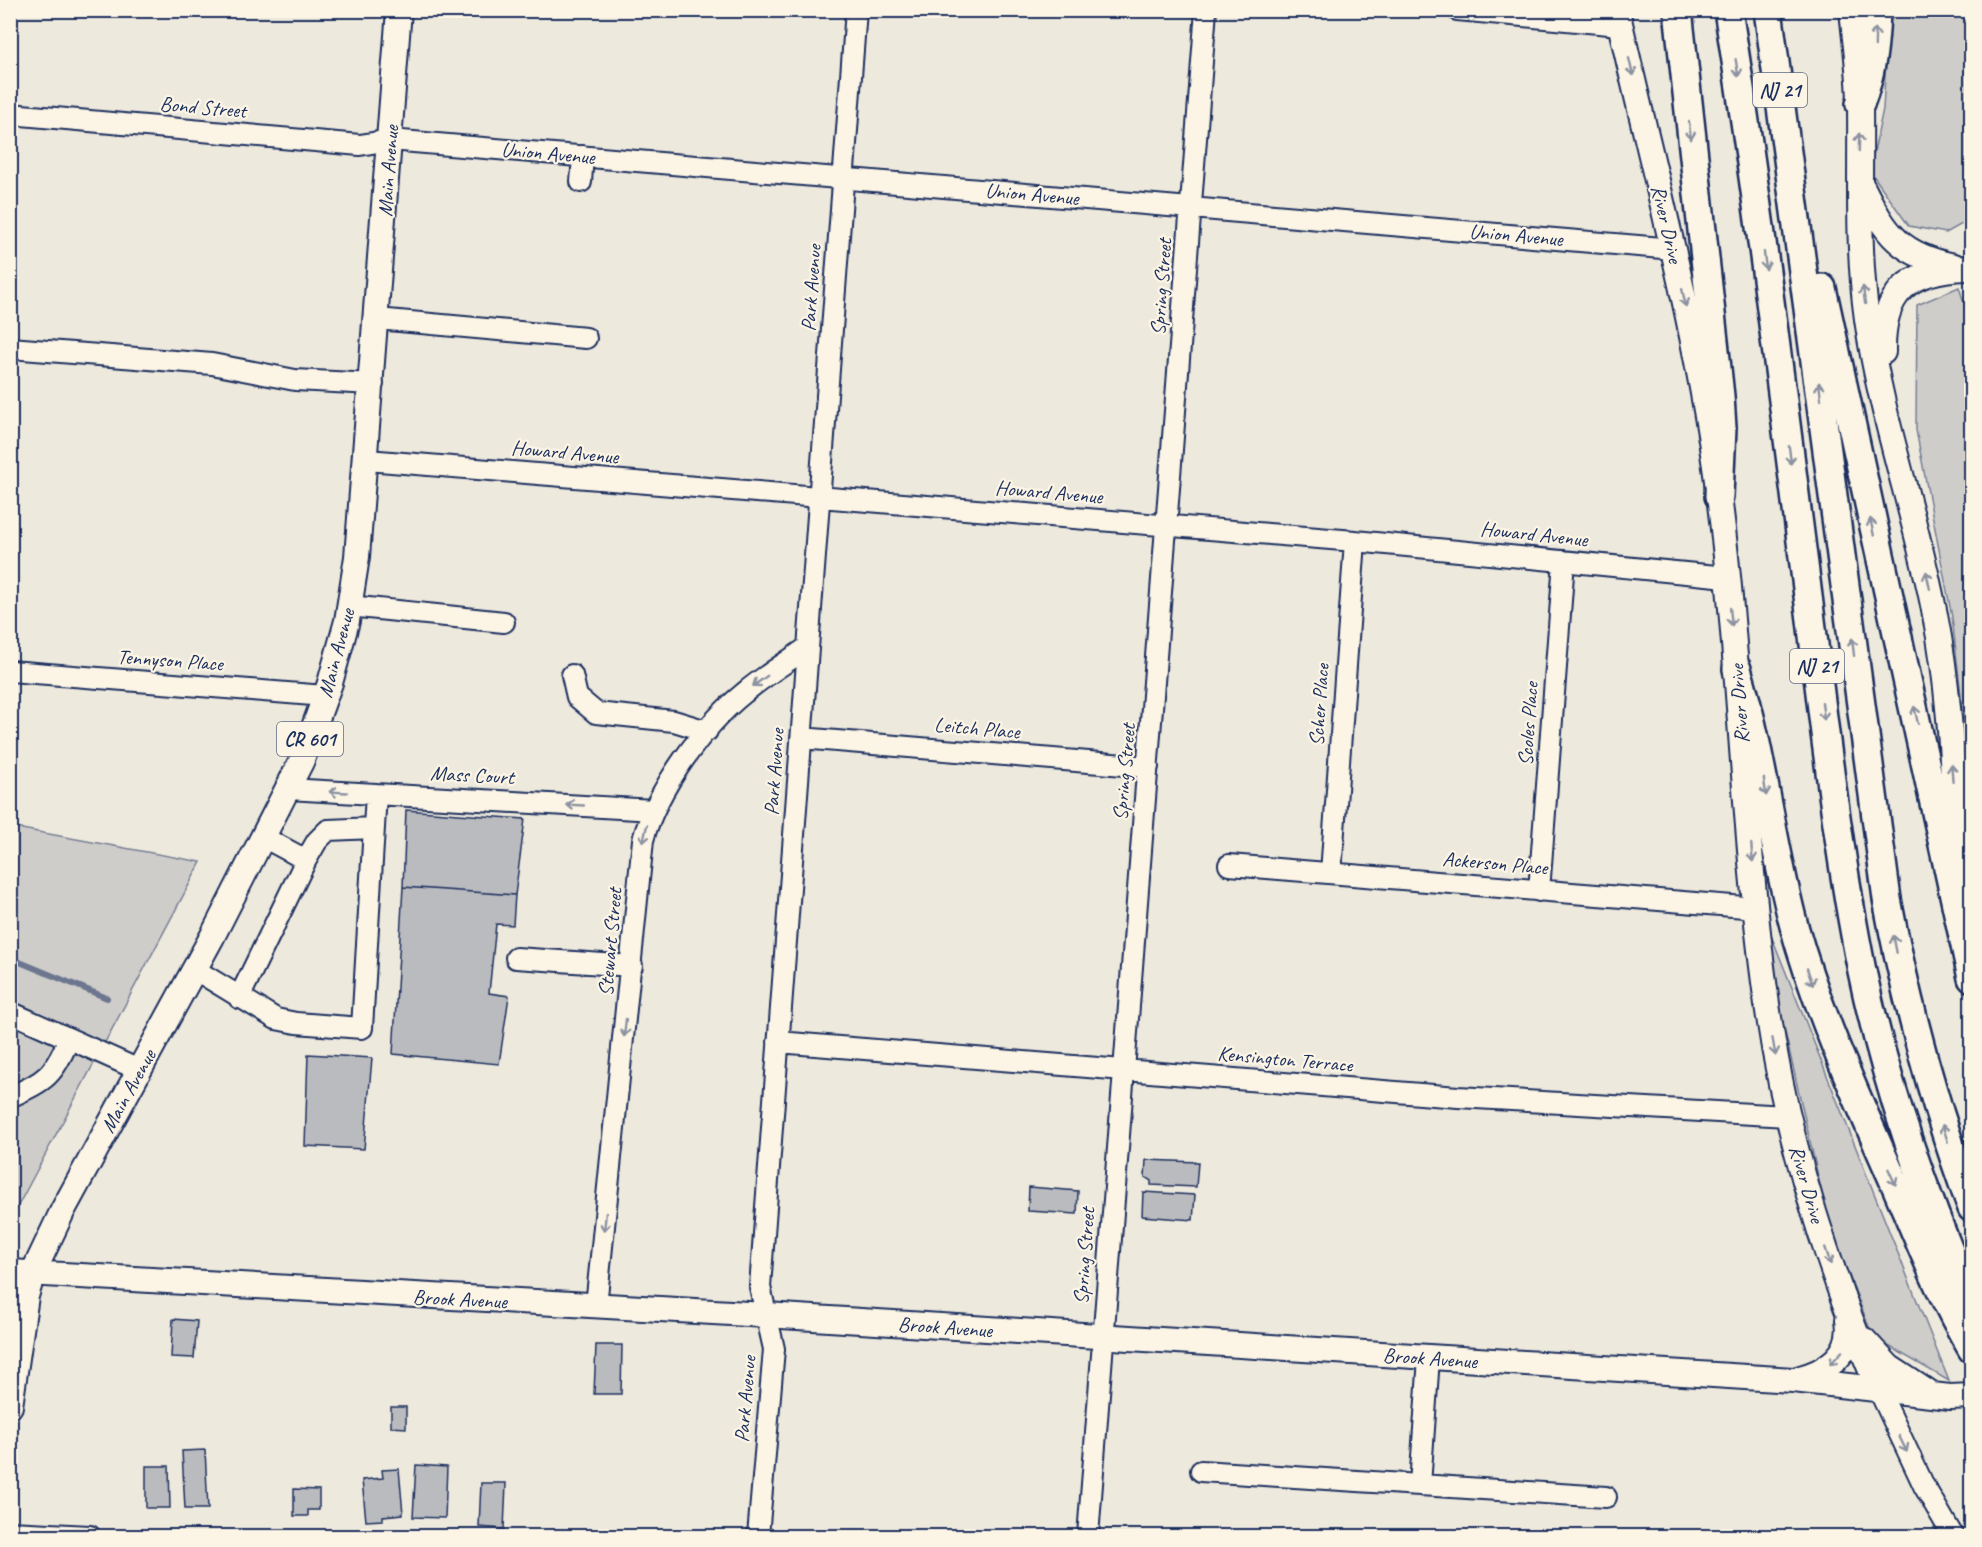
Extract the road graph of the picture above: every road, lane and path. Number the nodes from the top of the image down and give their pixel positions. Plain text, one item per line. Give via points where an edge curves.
1 (399, 10) edge
2 (856, 10) edge
3 (1206, 10) edge
4 (1457, 10) edge
5 (1678, 10) edge
6 (1728, 10) edge
7 (1768, 10) edge
8 (1852, 10) edge
9 (1876, 10) edge
10 (1619, 18) edge
11 (1860, 104) junction
12 (10, 114) edge
13 (390, 140) junction
14 (583, 156) junction
15 (1790, 162) junction
16 (843, 178) junction
17 (1859, 180) junction
18 (581, 182) dead end
19 (1191, 207) junction
20 (1674, 249) junction
21 (1969, 269) edge
22 (377, 319) junction
23 (586, 338) dead end
24 (10, 348) edge
25 (373, 384) junction
26 (1890, 435) junction
27 (367, 460) junction
28 (1719, 496) junction
29 (819, 497) junction
30 (1168, 525) junction
31 (1355, 541) junction
32 (1564, 561) junction
33 (1727, 577) junction
34 (349, 606) junction
35 (504, 621) dead end
36 (808, 647) junction
37 (1737, 669) junction
38 (10, 671) edge
39 (572, 675) dead end
40 (325, 696) junction
41 (707, 731) junction
42 (801, 738) junction
43 (1148, 767) junction
44 (288, 789) junction
45 (376, 794) junction
46 (654, 810) junction
47 (374, 828) junction
48 (264, 837) junction
49 (306, 860) junction
50 (1229, 865) dead end
51 (1331, 873) junction
52 (1539, 891) junction
53 (1757, 908) junction
54 (516, 958) dead end
55 (632, 966) junction
56 (194, 969) junction
57 (1971, 977) edge
58 (239, 998) junction
59 (10, 1012) edge
60 (69, 1039) junction
61 (778, 1042) junction
62 (139, 1070) junction
63 (1123, 1070) junction
64 (10, 1097) edge
65 (1788, 1116) junction
66 (1971, 1208) edge
67 (22, 1272) edge
68 (1971, 1305) edge
69 (596, 1306) junction
70 (1847, 1312) junction
71 (766, 1315) junction
72 (16, 1326) edge
73 (1102, 1337) junction
74 (1968, 1343) edge
75 (1429, 1358) junction
76 (1792, 1380) junction
77 (1879, 1390) junction
78 (1961, 1397) edge
79 (10, 1406) edge
80 (1201, 1471) dead end
81 (1420, 1485) junction
82 (1606, 1497) dead end
83 (10, 1532) edge
84 (1950, 1535) edge
85 (90, 1536) edge
86 (758, 1536) edge
87 (1088, 1536) edge

1 - 13 main road, Main Avenue / CR 601
2 - 16 street, Park Avenue
3 - 19 street, Spring Street
4 - 10 street
5 -> 28 highway via 1720,396
6 -> 68 highway, NJ 21 via 1839,836 1863,973 1898,1110
7 - 15 highway, NJ 21
8 - 11 main road
11 -> 9 highway via 1875,47
10 -> 20 main road, River Drive
17 -> 11 main road
12 - 13 street, Bond Street via 360,145
13 - 14 street, Union Avenue
13 - 22 main road, Main Avenue / CR 601
14 - 16 street, Union Avenue
14 - 18 street
57 -> 15 highway via 1830,323
66 -> 15 highway, NJ 21 via 1915,1032 1887,899
16 - 19 street, Union Avenue
16 - 29 street, Park Avenue
17 - 21 main road via 1886,231 1898,243 1929,260
26 -> 17 main road via 1867,317
19 - 20 street, Union Avenue
19 - 30 street, Spring Street
20 -> 28 main road, River Drive
21 - 26 main road via 1929,272 1900,288 1891,303 1884,319 1883,338
22 - 23 street
22 - 25 main road, Main Avenue / CR 601
24 - 25 street via 212,364 295,380
25 - 27 main road, Main Avenue / CR 601
57 -> 26 main road via 1960,895 1943,655
27 - 29 street, Howard Avenue
27 - 34 main road, Main Avenue / CR 601
28 - 33 main road, River Drive
29 - 30 street, Howard Avenue
29 - 36 street, Park Avenue
30 - 31 street, Howard Avenue
30 - 43 street, Spring Street
31 - 32 street, Howard Avenue
31 - 51 street, Scher Place
32 - 33 street, Howard Avenue
32 - 52 street, Scoles Place
33 -> 37 main road, River Drive
34 - 35 street
34 - 40 main road, Main Avenue / CR 601
36 -> 41 street, Stewart Street via 743,694
36 - 42 street, Park Avenue
37 -> 53 main road, River Drive
37 -> 74 highway via 1755,734 1785,888 1807,966 1856,1094
38 - 40 street, Tennyson Place
39 - 41 street via 577,697 596,713 674,720
40 - 44 main road, Main Avenue / CR 601
41 - 46 street, Stewart Street
42 - 43 street, Leitch Place
42 - 61 street, Park Avenue
43 - 63 street, Spring Street
45 -> 44 street, Mass Court
44 - 48 main road, Main Avenue / CR 601
46 -> 45 street, Mass Court
45 - 47 street
46 -> 55 street, Stewart Street via 643,840
47 - 49 street via 328,830
47 - 58 street via 362,1028 276,1019
48 - 49 street
48 - 56 main road, Main Avenue / CR 601
49 - 58 street
50 - 51 street, Ackerson Place
51 - 52 street, Ackerson Place
52 - 53 street, Ackerson Place
53 -> 65 main road, River Drive via 1768,1010
54 - 55 street
55 -> 69 street, Stewart Street
56 - 58 street
56 - 62 main road, Main Avenue / CR 601
59 - 60 street
60 - 62 street
60 - 64 street via 55,1071
61 - 63 street, Kensington Terrace
61 - 71 street, Park Avenue via 760,1287
62 - 67 main road, Main Avenue / CR 601 via 63,1210
63 - 65 street, Kensington Terrace via 1458,1097
63 - 73 street, Spring Street
65 -> 70 main road, River Drive
67 - 69 main road, Brook Avenue
67 - 72 main road, Main Avenue / CR 601 via 26,1296
69 - 71 main road, Brook Avenue
70 -> 76 main road via 1850,1330 1841,1355 1819,1372
70 - 77 main road, River Drive
70 - 78 main road via 1858,1332 1889,1367 1926,1391
71 - 73 main road, Brook Avenue
71 - 86 street, Park Avenue via 774,1349
72 - 79 main road, Main Avenue / CR 601
73 - 75 main road, Brook Avenue
73 - 87 street, Spring Street
75 - 76 main road, Brook Avenue
75 - 81 street
76 - 77 main road, Brook Avenue
77 - 78 main road, Brook Avenue
77 -> 84 street
80 - 81 street
81 - 82 street
83 - 85 street

